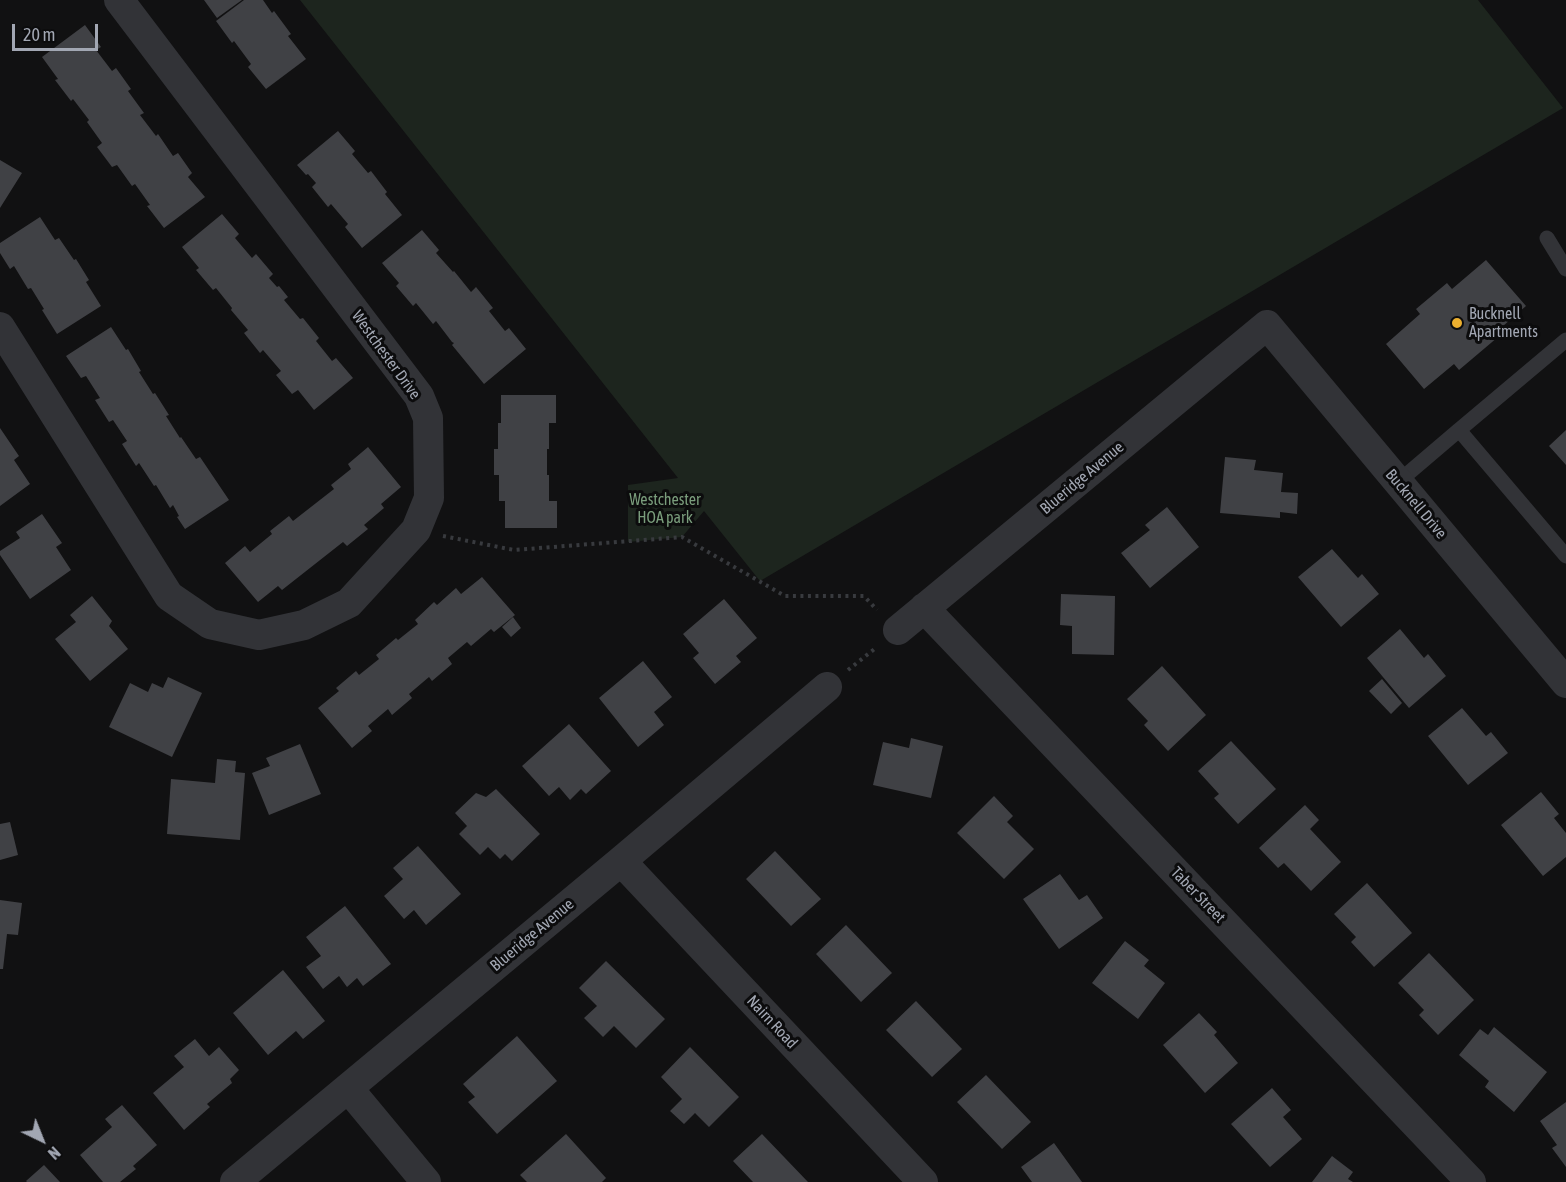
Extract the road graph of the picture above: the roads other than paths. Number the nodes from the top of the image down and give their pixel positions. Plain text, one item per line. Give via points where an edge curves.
1 (119, 0) edge
2 (1547, 238) dead end
3 (1566, 269) edge
4 (1267, 326) joint
5 (0, 327) edge
6 (1566, 340) edge
7 (1459, 430) junction
8 (1398, 482) junction
9 (1566, 556) edge
10 (924, 608) junction
11 (898, 630) road end
12 (1566, 683) edge
13 (827, 687) road end
14 (621, 861) junction
15 (348, 1088) junction
16 (235, 1182) edge
17 (426, 1182) edge
18 (923, 1182) edge
19 (1471, 1182) edge

1 - 5 street, Westchester Drive via 419,396 428,418 429,498 416,530 349,603 304,625 259,634 210,624 169,596
2 - 3 lane
4 - 8 street, Bucknell Drive
4 - 10 street, Blueridge Avenue
6 - 7 lane
7 - 8 lane
7 - 9 lane
8 - 12 street, Bucknell Drive
10 - 11 street, Blueridge Avenue
10 - 19 street, Taber Street
13 - 14 street, Blueridge Avenue
14 - 15 street, Blueridge Avenue
14 - 18 street, Nairn Road
15 - 16 street, Blueridge Avenue
15 - 17 street

